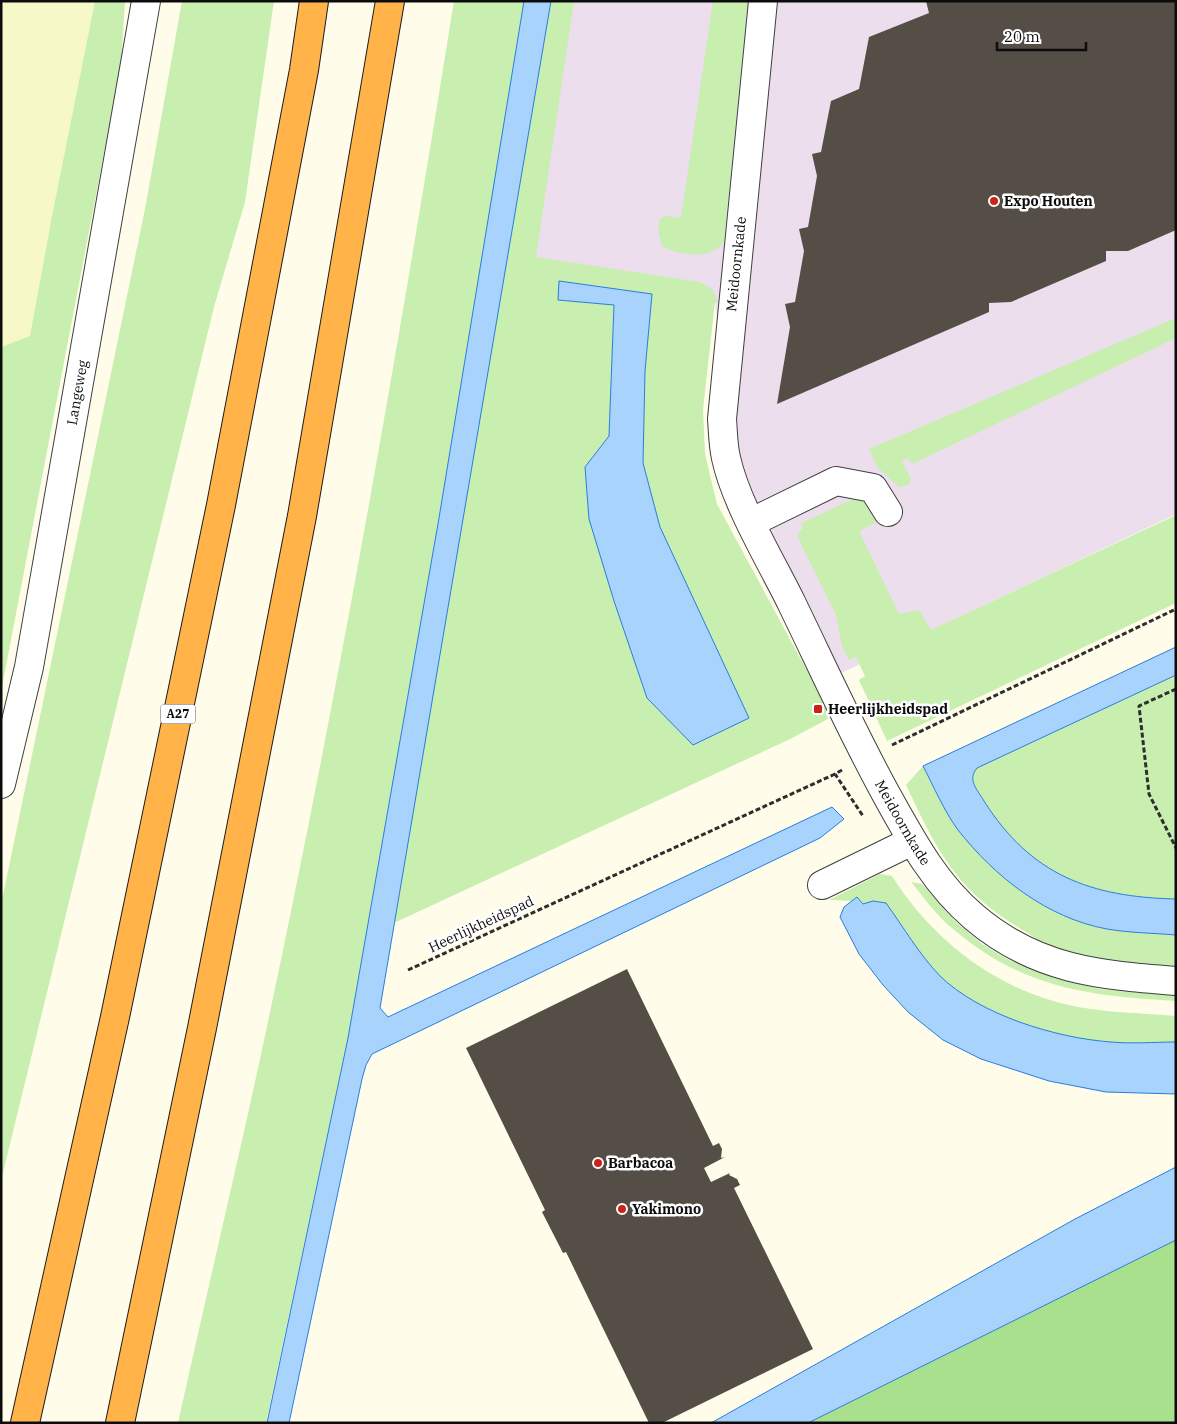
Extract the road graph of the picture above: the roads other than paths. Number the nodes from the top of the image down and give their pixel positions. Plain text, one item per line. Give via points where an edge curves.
1 (146, 1) edge
2 (314, 1) edge
3 (390, 1) edge
4 (763, 1) edge
5 (888, 512) dead end
6 (752, 522) junction
7 (1, 784) edge
8 (912, 841) junction
9 (822, 885) dead end
10 (1176, 981) edge
11 (25, 1423) edge
12 (120, 1423) edge

1 - 7 street, Langeweg via 29,667
2 - 11 highway, A27 via 302,80 221,504 115,1017
3 - 12 highway via 302,516 202,1028
4 - 6 street, Meidoornkade via 722,419 726,458
5 - 6 street via 873,488 836,481
6 - 8 street, Meidoornkade via 866,758
8 - 9 street
8 - 10 street, Meidoornkade via 952,896 975,918 1031,955 1101,975

